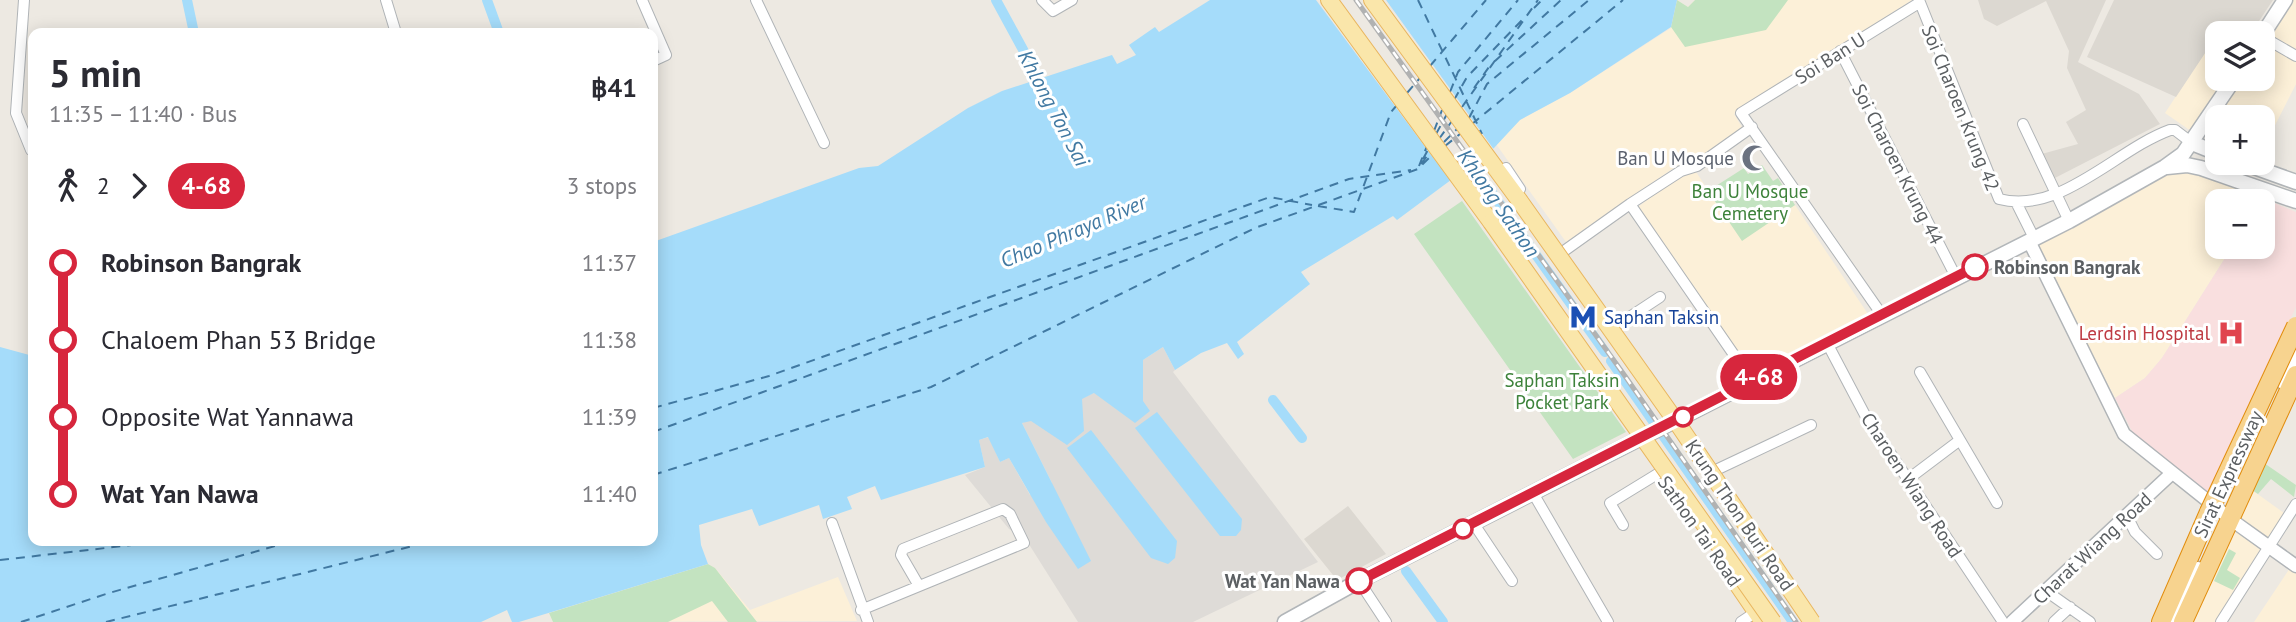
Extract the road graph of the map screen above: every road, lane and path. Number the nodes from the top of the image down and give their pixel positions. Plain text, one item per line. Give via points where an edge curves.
1 (24, 0) edge
2 (386, 0) edge
3 (642, 0) edge
4 (756, 0) edge
5 (1042, 0) edge
6 (1072, 0) edge
7 (1329, 0) edge
8 (1372, 0) edge
9 (2285, 0) edge
10 (1919, 1) edge
11 (2272, 21) edge
12 (394, 28) edge
13 (654, 28) edge
14 (658, 37) edge
15 (2275, 43) edge
16 (1840, 51) junction
17 (2296, 56) edge
18 (658, 59) edge
19 (2226, 91) edge
20 (2023, 124) dead end
21 (1752, 127) junction
22 (28, 143) edge
23 (824, 144) dead end
24 (2205, 153) edge
25 (2187, 154) junction
26 (1506, 168) dead end
27 (2275, 174) edge
28 (2296, 182) edge
29 (2056, 194) junction
30 (2296, 201) edge
31 (1630, 204) junction
32 (2017, 204) junction
33 (2069, 220) junction
34 (2031, 239) junction
35 (1564, 251) junction
36 (1956, 277) junction
37 (1660, 298) dead end
38 (1882, 315) junction
39 (1616, 326) junction
40 (2296, 326) edge
41 (1827, 344) junction
42 (2296, 356) edge
43 (1920, 372) dead end
44 (2296, 375) edge
45 (1752, 380) junction
46 (2296, 381) edge
47 (1675, 421) junction
48 (1811, 425) dead end
49 (1642, 438) junction
50 (1961, 440) junction
51 (1718, 469) junction
52 (1659, 473) junction
53 (2171, 474) junction
54 (1907, 480) junction
55 (1533, 493) junction
56 (1997, 503) dead end
57 (2296, 504) edge
58 (2127, 516) junction
59 (2228, 517) junction
60 (832, 523) dead end
61 (1474, 524) junction
62 (1623, 525) dead end
63 (2270, 547) junction
64 (2157, 554) dead end
65 (2296, 566) edge
66 (1359, 581) junction
67 (1512, 581) dead end
68 (919, 586) junction
69 (2046, 591) junction
70 (2070, 607) junction
71 (861, 610) junction
72 (1759, 617) edge
73 (868, 622) edge
74 (1285, 622) edge
75 (1386, 622) edge
76 (1608, 622) edge
77 (1741, 622) edge
78 (1773, 622) edge
79 (1812, 622) edge
80 (1821, 622) edge
81 (2003, 622) edge
82 (2012, 622) edge
83 (2054, 622) edge
84 (2090, 622) edge
85 (2161, 622) edge
86 (2173, 622) edge
87 (2183, 622) edge
88 (2190, 622) edge
89 (2221, 622) edge

1 - 22 street via 16,113
2 - 12 street
3 - 13 street
4 - 23 street
5 - 6 street via 1053,10
7 - 78 main road, Krung Thon Buri Road, bridge
8 - 79 main road, Krung Thon Buri Road, bridge via 1680,427
9 - 11 main road
10 - 16 street, Soi Ban U
10 - 32 street, Soi Charoen Krung 42 via 1996,197
14 - 18 street via 666,55
15 - 17 street
16 - 21 street, Soi Ban U via 1741,113
16 - 36 street, Soi Charoen Krung 44
19 - 25 main road
20 - 29 street
21 - 31 street via 1697,166 1681,171
21 - 38 street
24 - 25 main road
25 - 29 street, Soi Charoen Krung 42 via 2175,130 2166,131
25 - 30 main road
25 - 33 main road
26 - 35 street
27 - 28 main road
29 - 32 street, Soi Charoen Krung 42
29 - 33 street
31 - 35 street
31 - 45 street
32 - 34 street
33 - 34 main road
34 - 36 main road
34 - 53 street via 2123,434
35 - 39 street
36 - 38 main road
37 - 39 street
38 - 41 main road
39 - 47 street
40 - 85 highway, Sirat Expressway, bridge
41 - 45 main road
41 - 54 street, Charoen Wiang Road
42 - 59 street
43 - 50 street
44 - 87 highway, Sirat Expressway
45 - 47 main road
46 - 59 street
47 - 49 main road
47 - 51 main road
48 - 51 street
49 - 52 main road, Sathon Tai Road
49 - 55 main road
50 - 54 street
50 - 56 street
51 - 80 main road
52 - 62 street via 1610,503
52 - 72 main road, Sathon Tai Road
53 - 58 street, Charat Wiang Road
53 - 59 street
54 - 81 street, Charoen Wiang Road
55 - 61 main road
55 - 76 street
57 - 63 street
58 - 64 street via 2135,532
58 - 69 street, Charat Wiang Road
59 - 63 street
59 - 86 street
59 - 88 street
60 - 71 street
61 - 66 main road
61 - 67 street
63 - 65 street
63 - 89 street
66 - 74 main road
66 - 75 street
68 - 68 street via 902,549 1003,509 1010,514 1024,543
68 - 71 street
69 - 70 street
69 - 82 street, Charat Wiang Road
70 - 83 street
70 - 84 street
71 - 73 street
72 - 77 street

